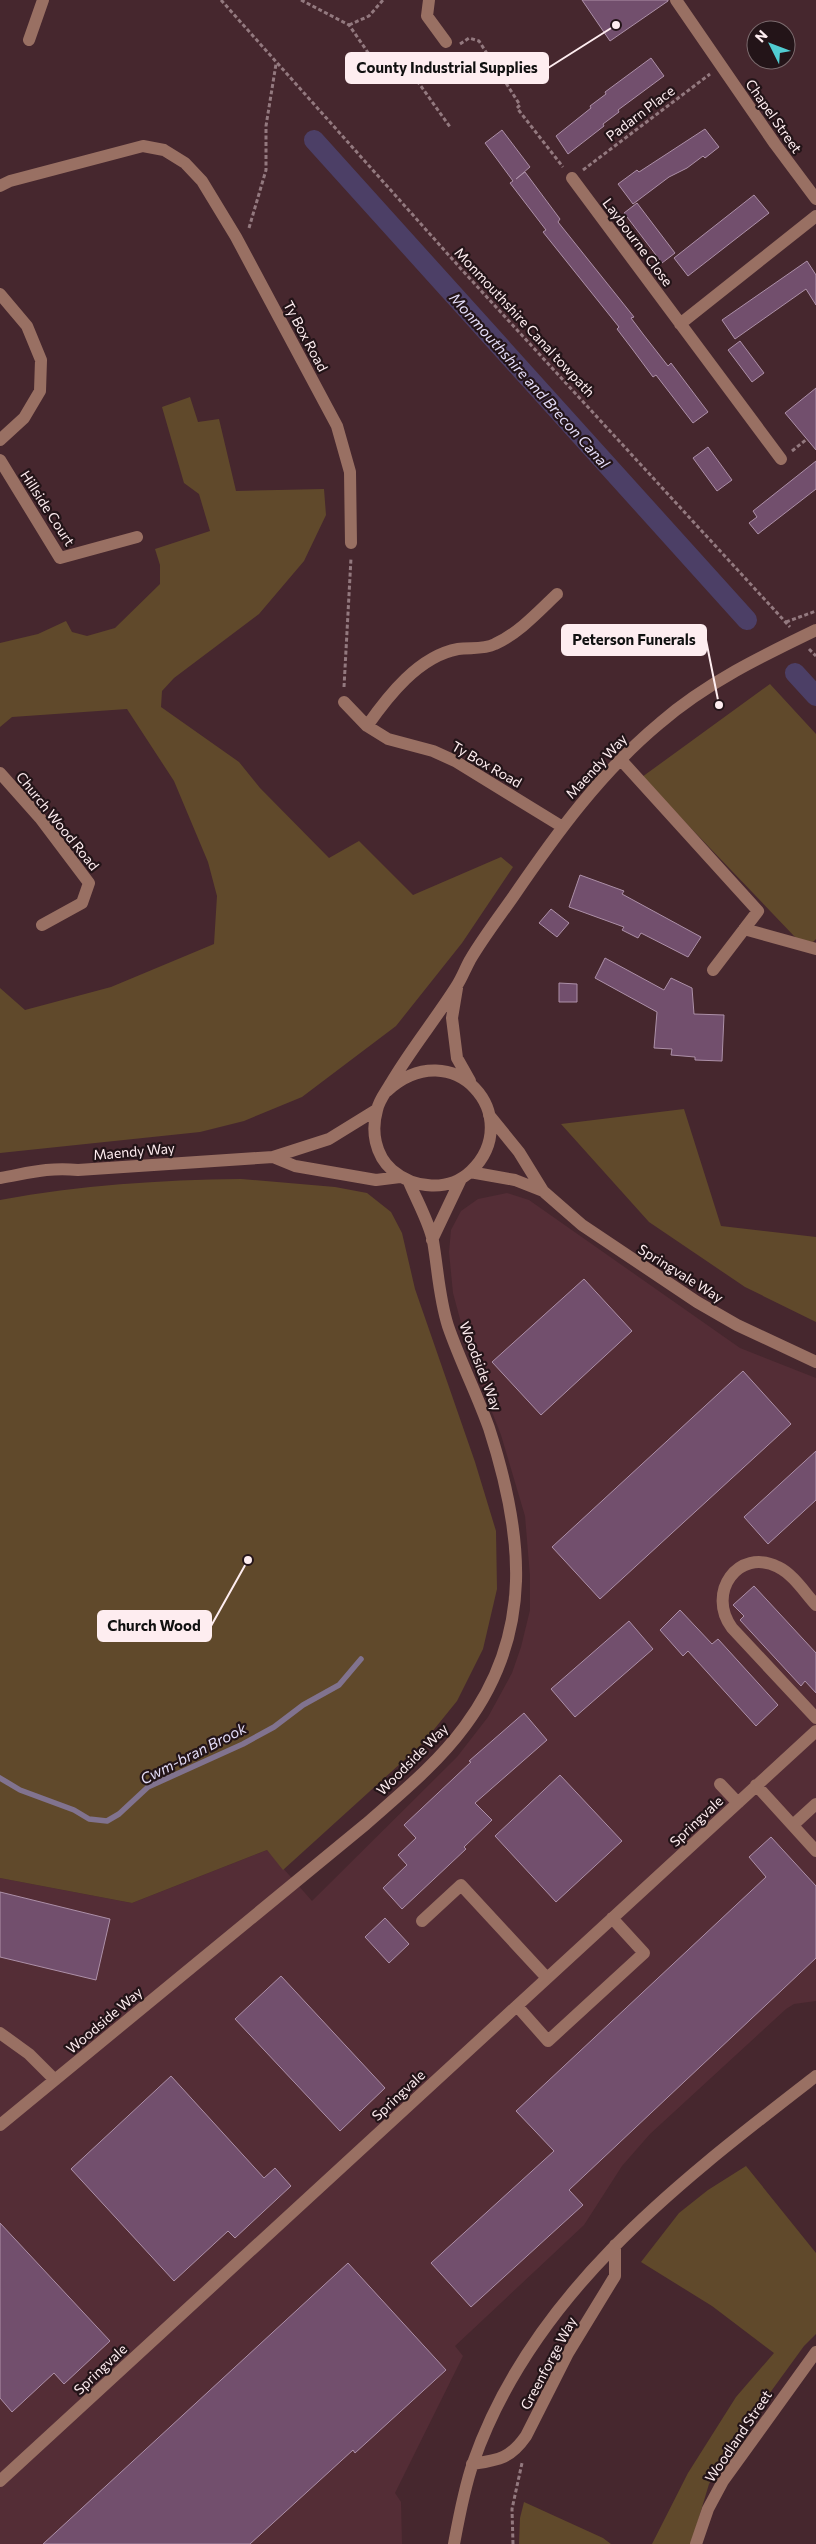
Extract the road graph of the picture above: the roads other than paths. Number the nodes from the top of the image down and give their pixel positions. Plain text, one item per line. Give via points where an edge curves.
1 (43, 0) edge
2 (429, 0) edge
3 (676, 0) edge
4 (29, 40) dead end
5 (452, 43) road end
6 (572, 178) road end
7 (0, 186) edge
8 (816, 199) edge
9 (816, 216) edge
10 (0, 294) edge
11 (680, 324) junction
12 (0, 440) edge
13 (781, 459) dead end
14 (0, 460) edge
15 (137, 537) dead end
16 (351, 543) road end
17 (557, 594) dead end
18 (816, 630) edge
19 (344, 702) road end
20 (367, 726) junction
21 (621, 760) junction
22 (0, 773) edge
23 (561, 826) junction
24 (42, 925) dead end
25 (744, 930) junction
26 (816, 949) edge
27 (712, 970) dead end
28 (458, 985) junction
29 (471, 1084) junction
30 (387, 1091) junction
31 (376, 1110) junction
32 (490, 1115) junction
33 (272, 1157) junction
34 (465, 1175) junction
35 (0, 1178) edge
36 (405, 1179) junction
37 (543, 1191) junction
38 (432, 1240) junction
39 (816, 1362) edge
40 (816, 1605) edge
41 (816, 1718) edge
42 (816, 1731) edge
43 (720, 1784) dead end
44 (756, 1785) junction
45 (738, 1803) junction
46 (816, 1804) edge
47 (793, 1825) junction
48 (816, 1851) edge
49 (612, 1918) junction
50 (422, 1922) dead end
51 (547, 1978) junction
52 (516, 2006) junction
53 (0, 2034) edge
54 (816, 2076) edge
55 (55, 2080) junction
56 (0, 2125) edge
57 (614, 2245) junction
58 (816, 2352) edge
59 (472, 2464) junction
60 (0, 2481) edge
61 (454, 2544) edge
62 (696, 2544) edge

1 - 4 street
2 - 5 street via 427,16
3 - 8 street, Chapel Street
6 - 11 street, Laybourne Close
7 - 16 street, Ty Box Road via 143,146 164,150 185,163 202,181 243,250 337,426 350,472
9 - 11 street
10 - 12 street via 27,326 41,360 40,391 24,418
11 - 13 street, Laybourne Close
14 - 15 street, Hillside Court via 60,558
17 - 20 street via 516,632 494,645 440,654 422,666 382,705
18 - 21 street, Maendy Way via 764,654 712,685 660,722
19 - 20 street, Ty Box Road
20 - 23 street, Ty Box Road via 388,739 455,760
21 - 23 street, Maendy Way
21 - 25 street via 758,911
22 - 24 street, Church Wood Road via 40,818 89,883 82,903
23 - 28 street, Maendy Way via 471,959
25 - 26 street
25 - 27 street
28 - 29 street, Maendy Way via 452,1018 457,1058
28 - 30 street, Maendy Way via 406,1056
29 - 30 street, Maendy Way via 455,1074 437,1069 418,1071 401,1078
29 - 32 street, Maendy Way via 483,1098
30 - 31 street, Maendy Way
31 - 33 street, Maendy Way via 330,1139
31 - 36 street, Maendy Way via 376,1143 389,1168
32 - 34 street, Maendy Way via 488,1146
32 - 37 street, Springvale Way via 519,1152
33 - 35 street, Maendy Way via 78,1170 56,1168
33 - 36 street, Maendy Way via 295,1166 376,1180
34 - 36 street, Maendy Way via 444,1185 427,1186
34 - 37 street, Springvale Way via 515,1180
34 - 38 street
36 - 38 street, Woodside Way
37 - 39 street, Springvale Way via 582,1225 690,1297 737,1325
38 - 55 street, Woodside Way via 448,1326 488,1427 514,1526 517,1593 512,1625 500,1664 484,1697 464,1726 418,1778
40 - 41 street via 788,1574 767,1563 742,1566 725,1583 721,1595 722,1610 732,1628
42 - 44 street, Springvale
43 - 45 street
44 - 45 street, Springvale
44 - 47 street
45 - 49 street, Springvale
46 - 47 street
47 - 48 street
49 - 51 street, Springvale
49 - 52 street via 644,1953 548,2041
50 - 51 street via 461,1885
51 - 52 street, Springvale
52 - 60 street, Springvale
53 - 55 street via 29,2054
54 - 57 street, Greenforge Way via 687,2180
55 - 56 street, Woodside Way
57 - 59 street, Greenforge Way via 574,2288 516,2368
57 - 59 street, Greenforge Way via 615,2276 568,2354 526,2436 517,2449 496,2460
58 - 62 street, Woodland Street via 723,2481 708,2508
59 - 61 street, Greenforge Way

